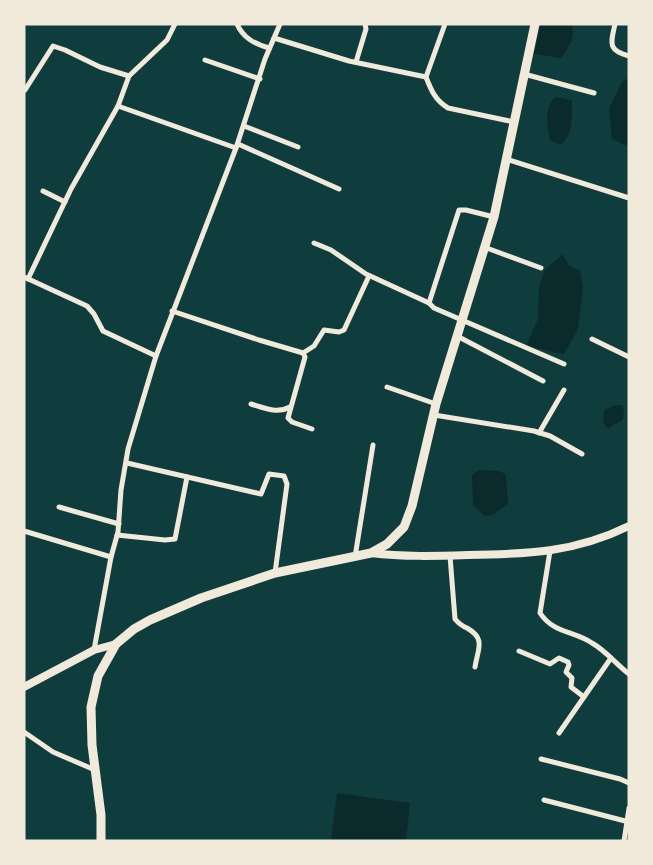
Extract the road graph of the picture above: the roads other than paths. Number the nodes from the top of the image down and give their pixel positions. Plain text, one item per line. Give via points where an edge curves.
1 (175, 24) edge
2 (237, 24) edge
3 (279, 24) edge
4 (365, 24) edge
5 (445, 24) edge
6 (535, 24) edge
7 (615, 24) edge
8 (274, 38) junction
9 (269, 48) junction
10 (629, 56) edge
11 (205, 60) dead end
12 (356, 62) junction
13 (524, 74) junction
14 (129, 76) junction
15 (426, 77) junction
16 (260, 79) junction
17 (25, 90) edge
18 (594, 93) dead end
19 (118, 106) junction
20 (514, 122) junction
21 (244, 126) junction
22 (237, 146) junction
23 (298, 147) dead end
24 (506, 159) junction
25 (339, 189) dead end
26 (43, 191) dead end
27 (629, 198) edge
28 (65, 202) junction
29 (494, 217) junction
30 (314, 243) dead end
31 (484, 247) junction
32 (541, 268) dead end
33 (369, 276) junction
34 (26, 278) edge
35 (429, 303) junction
36 (172, 311) junction
37 (462, 319) junction
38 (457, 336) junction
39 (592, 339) dead end
40 (303, 353) junction
41 (156, 356) junction
42 (629, 357) edge
43 (564, 364) dead end
44 (543, 381) dead end
45 (387, 387) dead end
46 (564, 390) dead end
47 (251, 404) dead end
48 (436, 404) junction
49 (290, 407) junction
50 (434, 415) junction
51 (312, 429) dead end
52 (539, 433) junction
53 (373, 445) dead end
54 (582, 454) dead end
55 (127, 464) junction
56 (187, 477) junction
57 (59, 507) dead end
58 (119, 524) junction
59 (627, 530) edge
60 (24, 531) edge
61 (117, 535) junction
62 (550, 551) junction
63 (371, 553) junction
64 (450, 556) junction
65 (111, 557) junction
66 (355, 557) junction
67 (275, 573) junction
68 (116, 644) junction
69 (94, 650) junction
70 (519, 651) dead end
71 (611, 658) junction
72 (475, 667) dead end
73 (629, 674) edge
74 (24, 687) edge
75 (584, 697) junction
76 (24, 732) edge
77 (559, 733) dead end
78 (542, 759) dead end
79 (95, 770) junction
80 (629, 783) edge
81 (544, 801) dead end
82 (629, 808) edge
83 (628, 821) edge
84 (101, 841) edge
85 (624, 841) edge

1 - 14 street via 167,40
2 - 9 street via 247,38
3 - 8 street
4 - 12 street
5 - 15 street
6 - 13 main road
7 - 10 street via 612,48
8 - 9 street
8 - 12 street
9 - 16 street
11 - 16 street
12 - 15 street
13 - 18 street
13 - 20 main road
14 - 17 street via 53,46
14 - 19 street
15 - 20 street via 434,96 448,108
16 - 21 street
19 - 22 street
19 - 28 street
20 - 24 main road
21 - 22 street
21 - 23 street
22 - 25 street
22 - 36 street
24 - 27 street
24 - 29 main road
26 - 28 street
28 - 34 street
29 - 31 main road
29 - 35 street via 459,210
30 - 33 street
31 - 32 street
31 - 37 main road
33 - 35 street
33 - 40 street via 344,330 324,330 314,346
34 - 41 street via 87,306 103,332
35 - 37 street
36 - 40 street
36 - 41 street
37 - 38 main road
37 - 43 street
38 - 44 street
38 - 48 main road
39 - 42 street
40 - 49 street
41 - 55 street
45 - 48 street
46 - 52 street
47 - 49 street via 274,411
48 - 50 main road
49 - 51 street via 288,418
50 - 52 street
50 - 63 main road via 409,517 397,535
52 - 54 street
53 - 66 street
55 - 56 street
55 - 58 street
56 - 61 street via 175,539
56 - 67 street via 261,494 269,474 284,476 287,484
57 - 58 street
58 - 61 street
59 - 62 main road
60 - 65 street
61 - 65 street
62 - 64 main road
62 - 71 street via 540,613 546,623 591,642
63 - 64 main road
63 - 66 main road
64 - 72 street via 455,619 480,640
65 - 69 street
66 - 67 main road
67 - 68 main road via 165,613 134,629
68 - 69 main road
68 - 79 main road via 98,676 91,707
69 - 74 main road
70 - 75 street via 548,664 558,658 568,662 566,672 572,678 571,687
71 - 73 street
71 - 75 street
75 - 77 street
76 - 79 street via 53,752
78 - 80 street
79 - 84 main road
81 - 83 street
82 - 83 street
83 - 85 street

